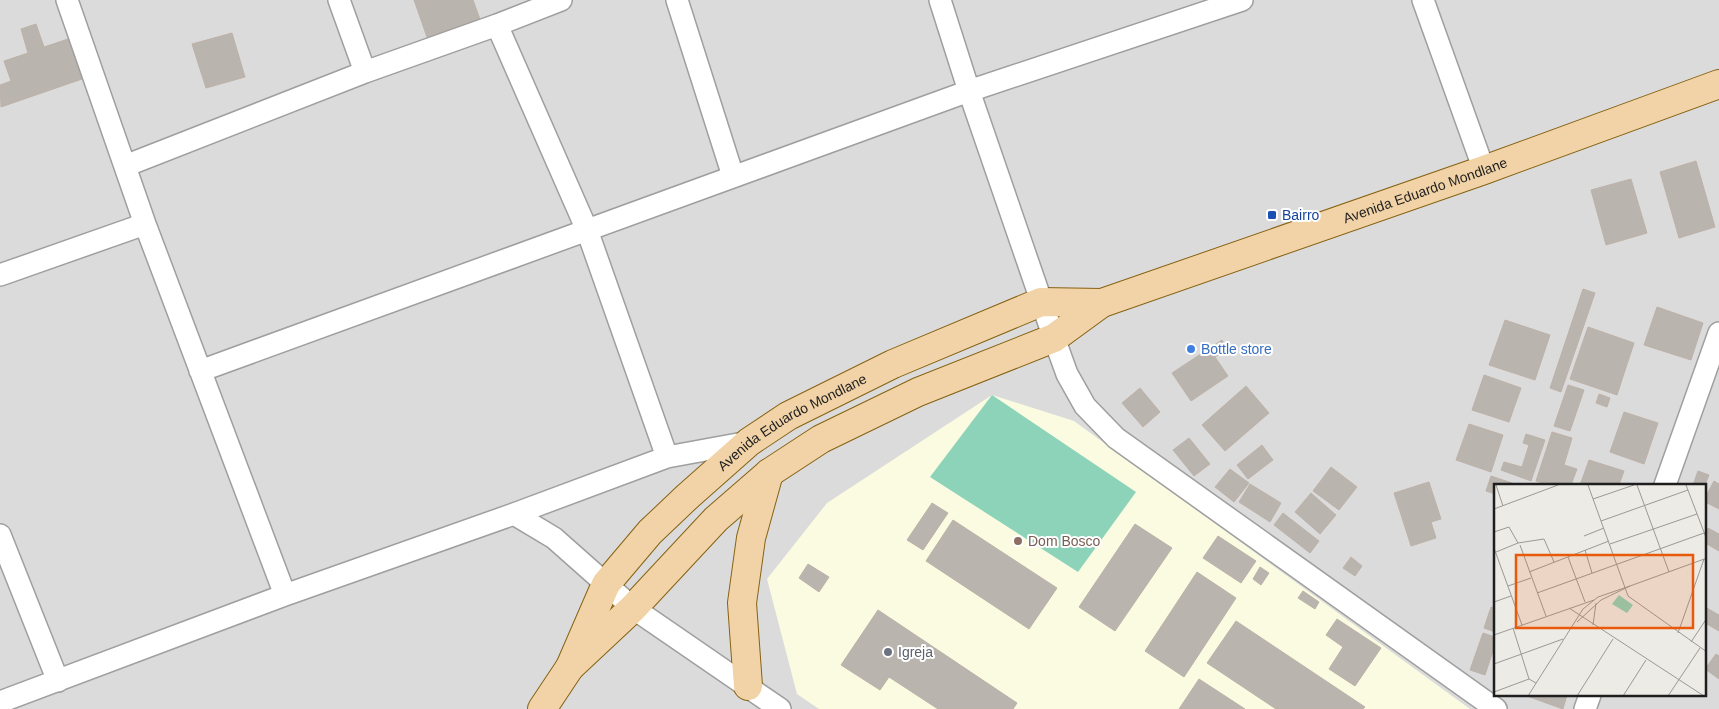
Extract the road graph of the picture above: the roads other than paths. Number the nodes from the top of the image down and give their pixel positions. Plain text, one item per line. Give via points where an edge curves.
1 (67, 0) edge
2 (340, 0) edge
3 (561, 0) edge
4 (677, 0) edge
5 (940, 0) edge
6 (1242, 0) edge
7 (1423, 0) edge
8 (497, 25) junction
9 (365, 72) junction
10 (1719, 84) edge
11 (969, 91) junction
12 (125, 166) junction
13 (1484, 170) junction
14 (733, 176) junction
15 (145, 224) junction
16 (587, 230) junction
17 (0, 275) edge
18 (1041, 302) junction
19 (1102, 303) junction
20 (1719, 333) edge
21 (1054, 338) junction
22 (200, 371) junction
23 (749, 442) junction
24 (666, 457) junction
25 (769, 473) junction
26 (1665, 484) edge
27 (514, 514) junction
28 (0, 535) edge
29 (606, 584) junction
30 (285, 595) junction
31 (633, 608) junction
32 (570, 666) junction
33 (58, 681) junction
34 (748, 686) junction
35 (1590, 696) edge
36 (0, 702) edge
37 (542, 709) edge
38 (780, 709) edge
39 (1496, 709) edge
40 (1585, 709) edge

1 - 12 street
2 - 9 street
3 - 8 street
4 - 14 street
5 - 11 street
6 - 11 street
7 - 13 street
8 - 9 street
8 - 16 street
9 - 12 street
10 - 13 main road, Avenida Eduardo Mondlane
11 - 14 street
11 - 18 street
12 - 15 street
13 - 19 main road, Avenida Eduardo Mondlane
14 - 16 street
15 - 17 street
15 - 22 street
16 - 22 street
16 - 24 street
18 - 19 main road, Avenida Eduardo Mondlane
18 - 21 street
18 - 23 main road, Avenida Eduardo Mondlane via 893,364 788,416
19 - 21 main road, Avenida Eduardo Mondlane
20 - 26 street
21 - 25 main road, Avenida Eduardo Mondlane via 900,401 821,439
21 - 39 street via 1067,374 1085,406 1116,438
22 - 30 street
23 - 24 street
23 - 29 main road, Avenida Eduardo Mondlane via 650,532
24 - 27 street
25 - 31 main road, Avenida Eduardo Mondlane via 716,519
25 - 34 main road via 751,538 742,604
27 - 29 street via 554,538
27 - 30 street
28 - 33 street
29 - 31 street
29 - 32 main road, Avenida Eduardo Mondlane
30 - 33 street
31 - 32 main road, Avenida Eduardo Mondlane
31 - 34 street
32 - 37 main road, Avenida Eduardo Mondlane
33 - 36 street
34 - 38 street
35 - 40 street

